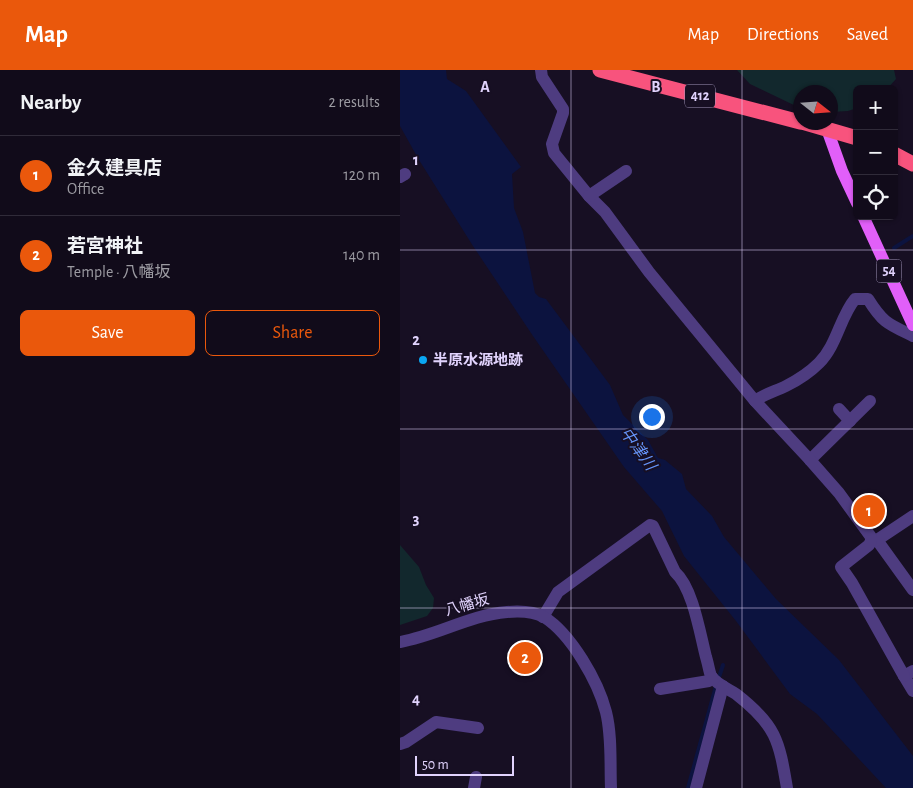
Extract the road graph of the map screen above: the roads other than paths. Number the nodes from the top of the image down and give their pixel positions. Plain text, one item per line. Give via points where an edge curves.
1 (541, 70) edge
2 (600, 70) edge
3 (631, 74) edge
4 (793, 120) edge
5 (827, 130) edge
6 (830, 130) edge
7 (853, 137) edge
8 (898, 156) edge
9 (913, 164) edge
10 (626, 171) dead end
11 (853, 194) edge
12 (589, 196) junction
13 (865, 220) edge
14 (913, 325) edge
15 (913, 336) edge
16 (755, 401) junction
17 (870, 401) dead end
18 (839, 409) dead end
19 (850, 421) junction
20 (810, 460) junction
21 (911, 519) edge
22 (874, 541) junction
23 (913, 590) edge
24 (543, 617) junction
25 (400, 642) edge
26 (908, 673) edge
27 (712, 677) junction
28 (723, 686) junction
29 (660, 689) dead end
30 (913, 691) edge
31 (478, 728) dead end
32 (400, 744) edge
33 (610, 788) edge
34 (696, 788) edge
35 (788, 788) edge

1 - 12 street via 542,77 563,109 552,148
2 - 3 highway, 412
3 - 4 highway, 412
5 - 11 main road
6 - 7 highway, 412
8 - 9 highway
10 - 12 street
12 - 16 street
13 - 14 main road, 54
15 - 16 street via 887,324 868,299 855,299 820,363 788,385
16 - 20 street
17 - 19 street
18 - 19 street
19 - 20 street
20 - 22 street
21 - 22 street
22 - 23 street
22 - 26 street via 841,567
24 - 25 street, 八幡坂 via 526,612 504,612
24 - 27 street via 558,592 650,525 653,526 689,594
24 - 33 street via 572,645 598,691 608,726
26 - 30 street
27 - 28 street
27 - 29 street via 709,682
28 - 34 street
28 - 35 street via 763,718 774,733
31 - 32 street via 436,722

